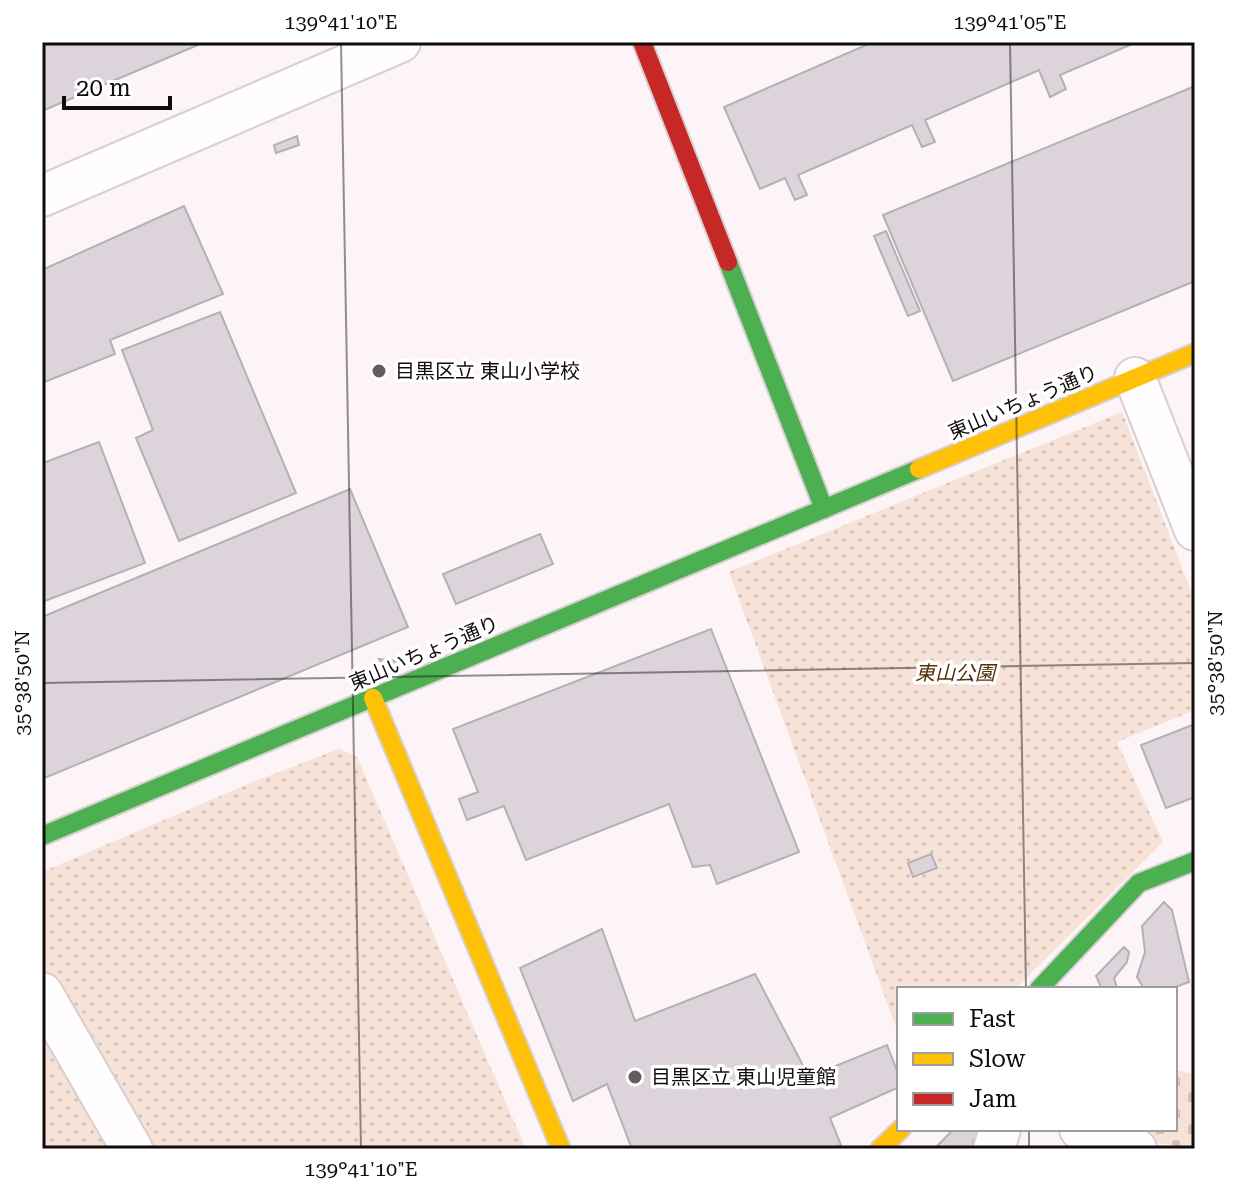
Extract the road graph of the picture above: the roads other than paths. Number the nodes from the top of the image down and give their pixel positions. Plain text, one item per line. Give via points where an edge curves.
1 (400, 42) edge
2 (642, 42) edge
3 (42, 196) edge
4 (1195, 353) edge
5 (1135, 378) junction
6 (824, 509) junction
7 (1195, 530) edge
8 (373, 698) junction
9 (42, 836) edge
10 (1195, 862) edge
11 (1041, 987) edge
12 (42, 993) edge
13 (899, 1131) edge
14 (1086, 1131) edge
15 (132, 1149) edge
16 (561, 1149) edge
17 (880, 1149) edge
18 (1136, 1149) edge

1 - 3 street
2 - 6 street
4 - 5 street, 東山いちょう通り
5 - 6 street, 東山いちょう通り
5 - 7 street
6 - 8 street, 東山いちょう通り
8 - 9 street, 東山いちょう通り
8 - 16 street
10 - 11 street via 1139,883
12 - 15 street
13 - 17 street
14 - 18 street

